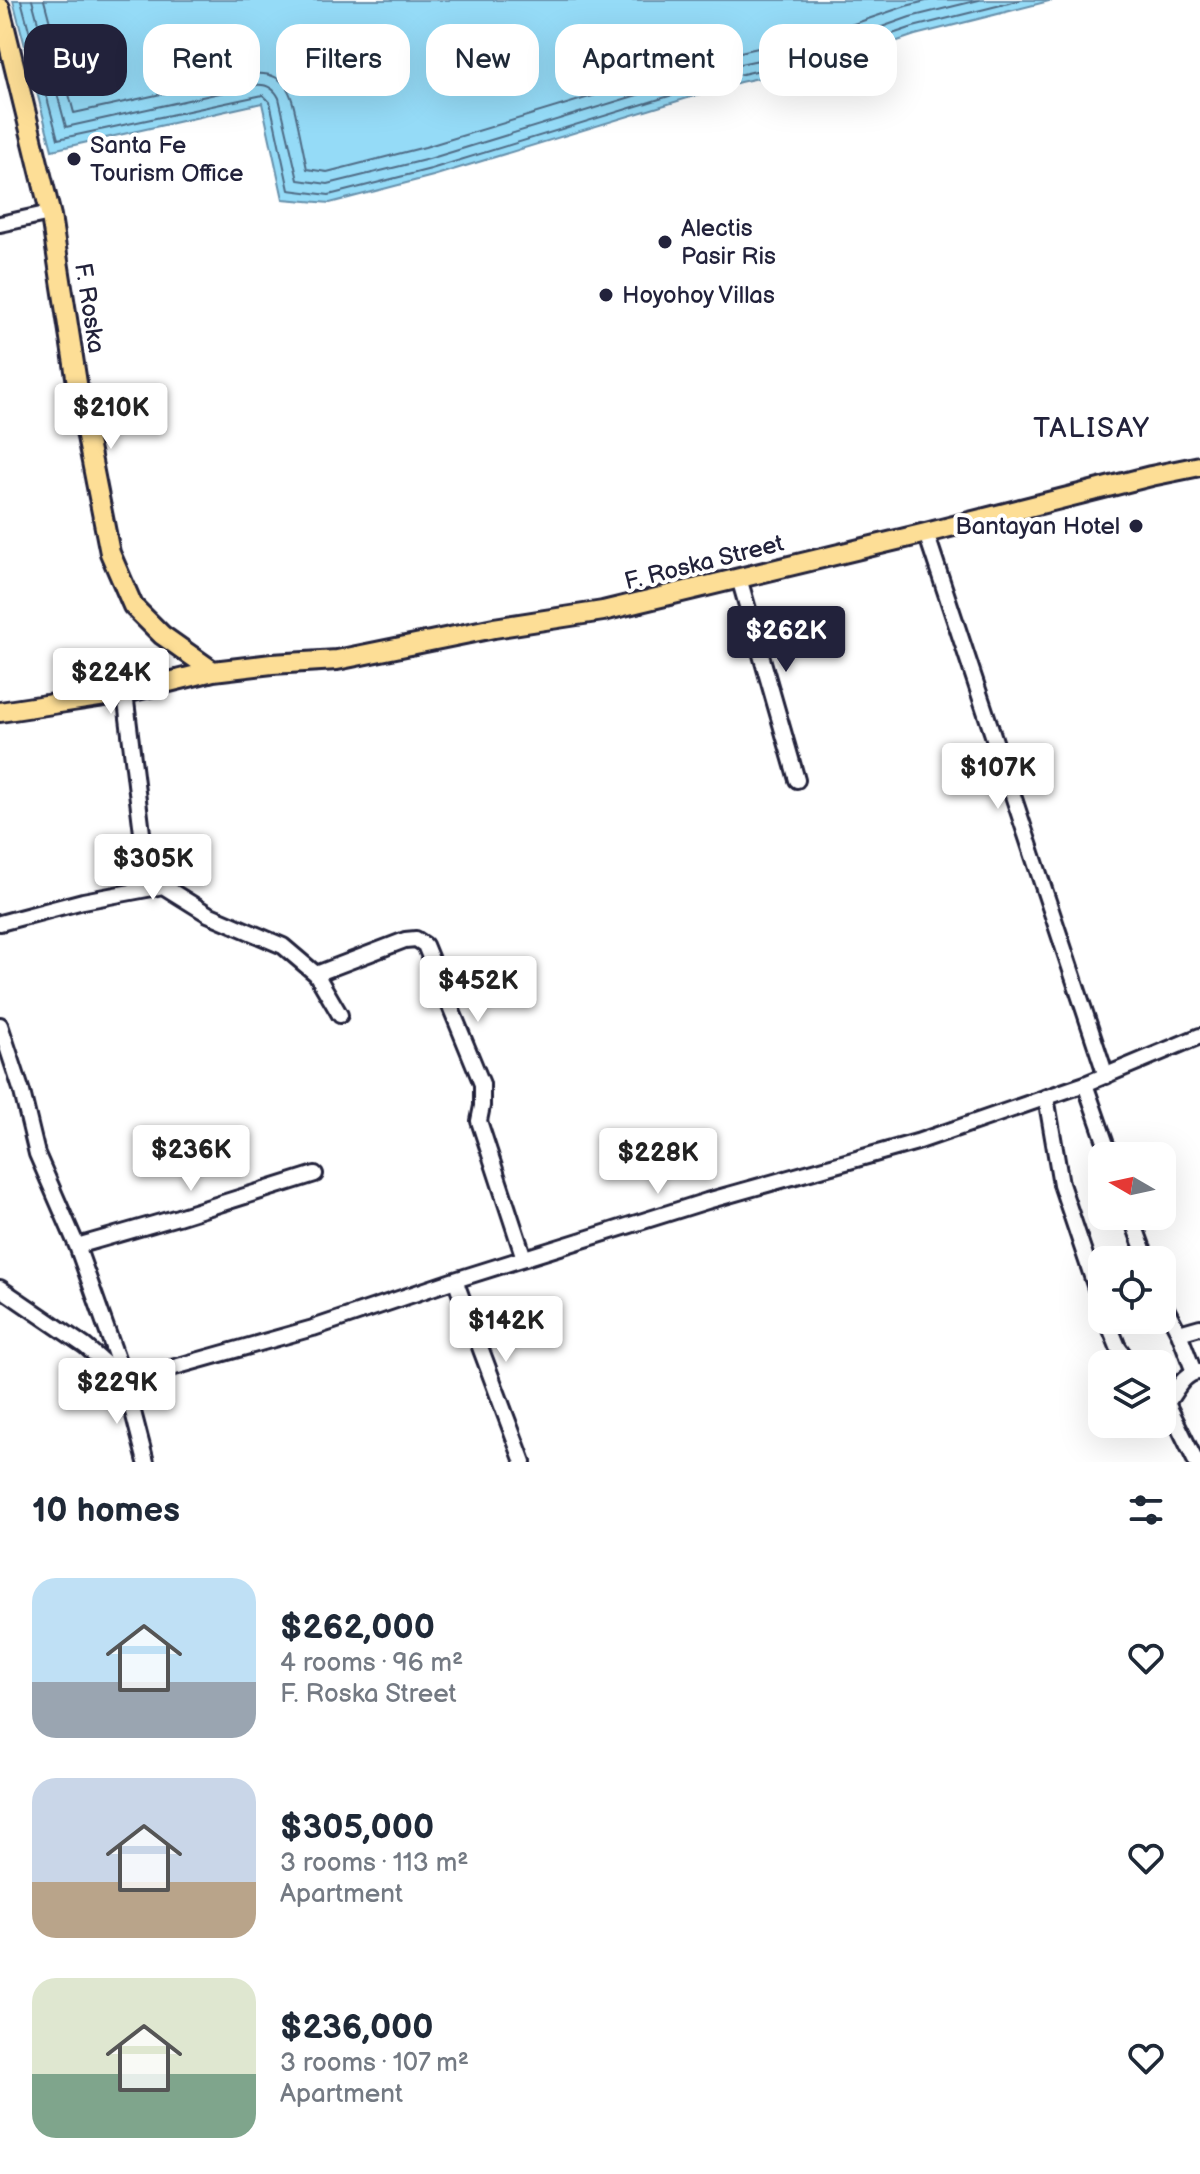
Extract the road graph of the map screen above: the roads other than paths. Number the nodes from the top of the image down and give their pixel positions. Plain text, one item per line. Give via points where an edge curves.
1 (0, 8) edge
2 (50, 213) junction
3 (0, 224) edge
4 (1200, 466) edge
5 (926, 533) junction
6 (739, 578) junction
7 (213, 671) junction
8 (125, 693) junction
9 (0, 712) edge
10 (797, 780) dead end
11 (163, 886) junction
12 (0, 923) edge
13 (316, 974) junction
14 (340, 1015) dead end
15 (0, 1025) edge
16 (1200, 1036) edge
17 (1106, 1076) junction
18 (1085, 1084) junction
19 (1046, 1097) junction
20 (1105, 1142) edge
21 (315, 1174) dead end
22 (77, 1246) junction
23 (524, 1258) junction
24 (1088, 1264) edge
25 (455, 1280) junction
26 (0, 1288) edge
27 (1176, 1327) edge
28 (1200, 1327) edge
29 (1179, 1333) junction
30 (1197, 1372) edge
31 (125, 1381) junction
32 (1176, 1387) edge
33 (1176, 1423) edge
34 (146, 1462) edge
35 (523, 1462) edge
36 (1196, 1462) edge

1 - 2 main road, F. Roska
2 - 3 street
2 - 7 main road, F. Roska via 110,553 133,606 162,635
4 - 5 main road, F. Roska Street
5 - 6 main road, F. Roska Street
5 - 17 street
6 - 7 main road, F. Roska Street via 603,611 337,660
6 - 10 street
7 - 8 main road, F. Roska Street
8 - 9 main road, F. Roska Street
8 - 11 street via 142,833
11 - 12 street
11 - 13 street via 208,914 283,946
13 - 14 street
13 - 23 street via 405,940 425,945 482,1084 479,1121
15 - 22 street via 37,1154
16 - 17 street
17 - 18 street
18 - 19 street
18 - 20 street
19 - 23 street via 917,1142
19 - 24 street via 1061,1184
21 - 22 street
22 - 31 street
23 - 25 street
25 - 31 street via 313,1328
25 - 35 street
26 - 31 street via 85,1346
27 - 29 street
28 - 29 street
29 - 30 street
30 - 32 street
31 - 34 street
33 - 36 street

